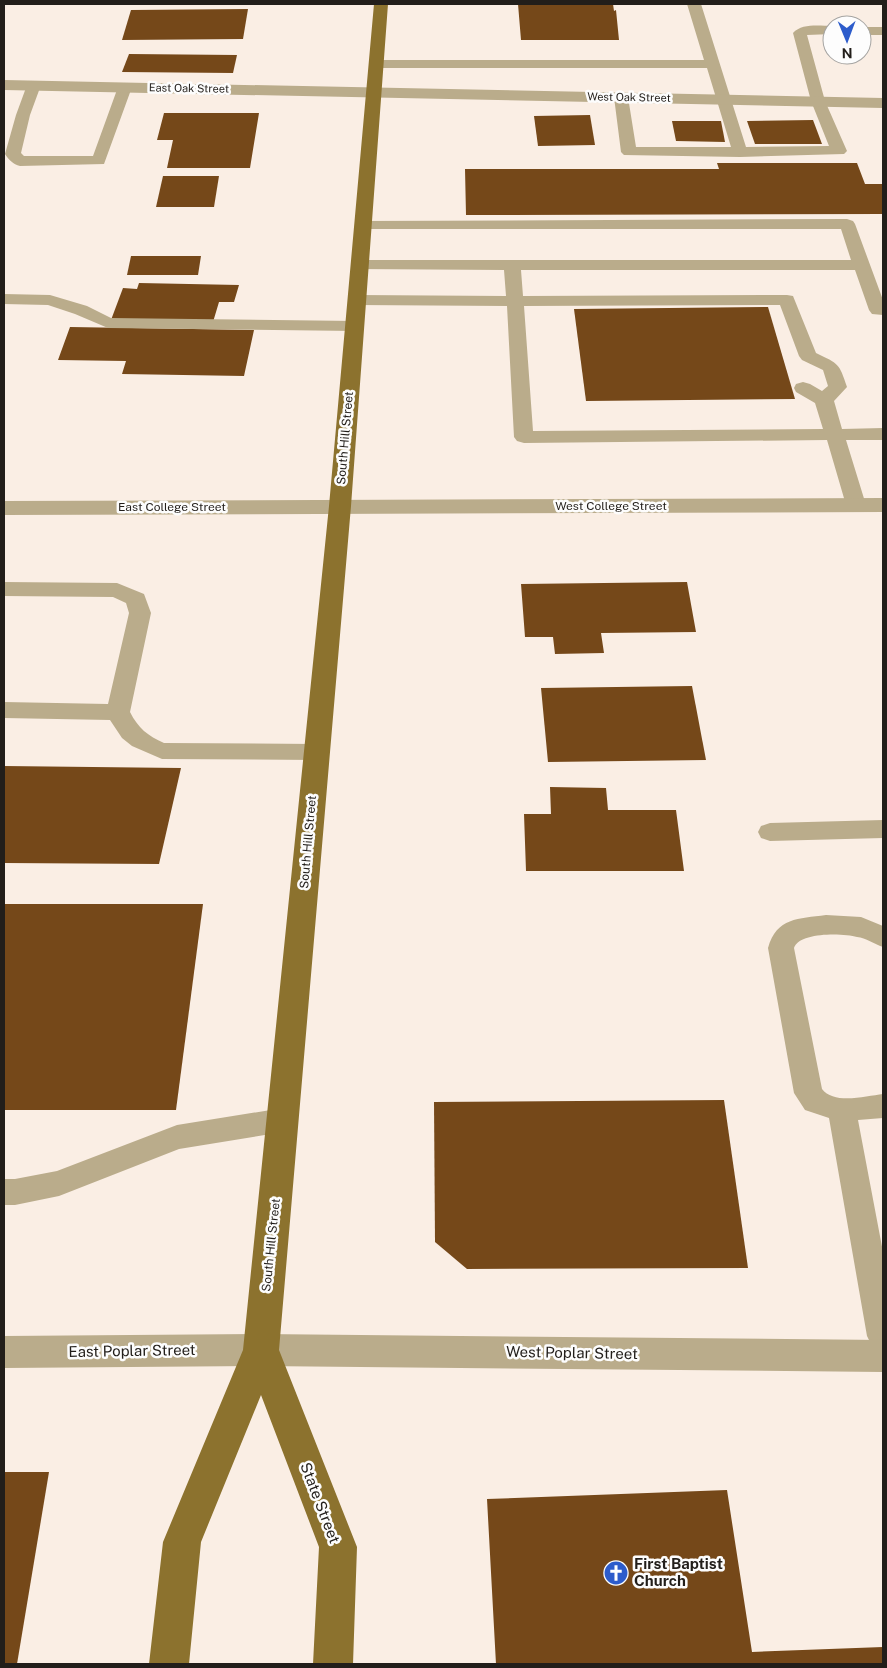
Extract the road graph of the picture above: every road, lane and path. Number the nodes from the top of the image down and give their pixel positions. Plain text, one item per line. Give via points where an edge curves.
1 (381, 4) edge
2 (694, 4) edge
3 (822, 30) edge
4 (376, 64) junction
5 (712, 64) junction
6 (4, 84) edge
7 (34, 85) junction
8 (125, 87) junction
9 (374, 92) junction
10 (620, 97) junction
11 (722, 99) junction
12 (818, 101) junction
13 (883, 103) edge
14 (740, 152) junction
15 (363, 226) junction
16 (360, 265) junction
17 (512, 265) junction
18 (862, 265) junction
19 (4, 299) edge
20 (357, 300) junction
21 (515, 301) junction
22 (883, 310) edge
23 (355, 326) junction
24 (802, 388) dead end
25 (824, 400) junction
26 (883, 434) edge
27 (834, 435) junction
28 (856, 505) junction
29 (883, 505) edge
30 (340, 506) junction
31 (4, 508) edge
32 (4, 589) edge
33 (4, 710) edge
34 (118, 712) junction
35 (316, 752) junction
36 (883, 830) edge
37 (770, 832) dead end
38 (883, 938) edge
39 (883, 1106) edge
40 (842, 1110) junction
41 (283, 1120) junction
42 (4, 1192) edge
43 (883, 1336) edge
44 (261, 1350) junction
45 (4, 1352) edge
46 (883, 1356) edge
47 (170, 1664) edge
48 (333, 1664) edge

1 - 4 main road, South Hill Street
2 - 5 lane
3 - 12 lane via 800,34
4 - 5 lane
4 - 9 main road, South Hill Street
5 - 11 lane
6 - 7 street, East Oak Street
7 - 8 street, East Oak Street
7 - 8 lane via 13,154 20,161 99,161
8 - 9 street, East Oak Street
9 - 10 street, West Oak Street
9 - 15 main road, South Hill Street
10 - 11 street, West Oak Street
10 - 14 lane via 629,152
11 - 12 street, West Oak Street
11 - 14 lane
12 - 13 street, West Oak Street
12 - 14 lane via 839,151
15 - 16 main road, South Hill Street
15 - 18 lane via 847,224
16 - 17 lane
16 - 20 main road, South Hill Street
17 - 18 lane
17 - 21 lane
18 - 22 lane via 878,310
19 - 23 lane via 50,300 108,323
20 - 21 lane
20 - 23 main road, South Hill Street
21 - 25 lane via 787,300 801,361 831,367 834,374 838,387
21 - 27 lane via 524,437
23 - 30 main road, South Hill Street
24 - 25 lane
25 - 27 lane
26 - 27 lane
27 - 28 lane
28 - 29 street, West College Street
28 - 30 street, West College Street
30 - 31 street, East College Street
30 - 35 main road, South Hill Street
32 - 34 lane via 117,590 136,598 140,613
33 - 34 lane
34 - 35 lane via 128,731 143,744 162,751
35 - 41 main road, South Hill Street
36 - 37 lane
38 - 40 lane via 861,927 826,925 796,929 784,938 781,948 808,1093 815,1102
39 - 40 lane
40 - 43 lane
41 - 42 lane via 177,1137 60,1182
41 - 44 main road, South Hill Street
44 - 45 street, East Poplar Street
44 - 46 street, West Poplar Street
44 - 47 main road, South Hill Street via 182,1542
44 - 48 main road, State Street via 338,1546

